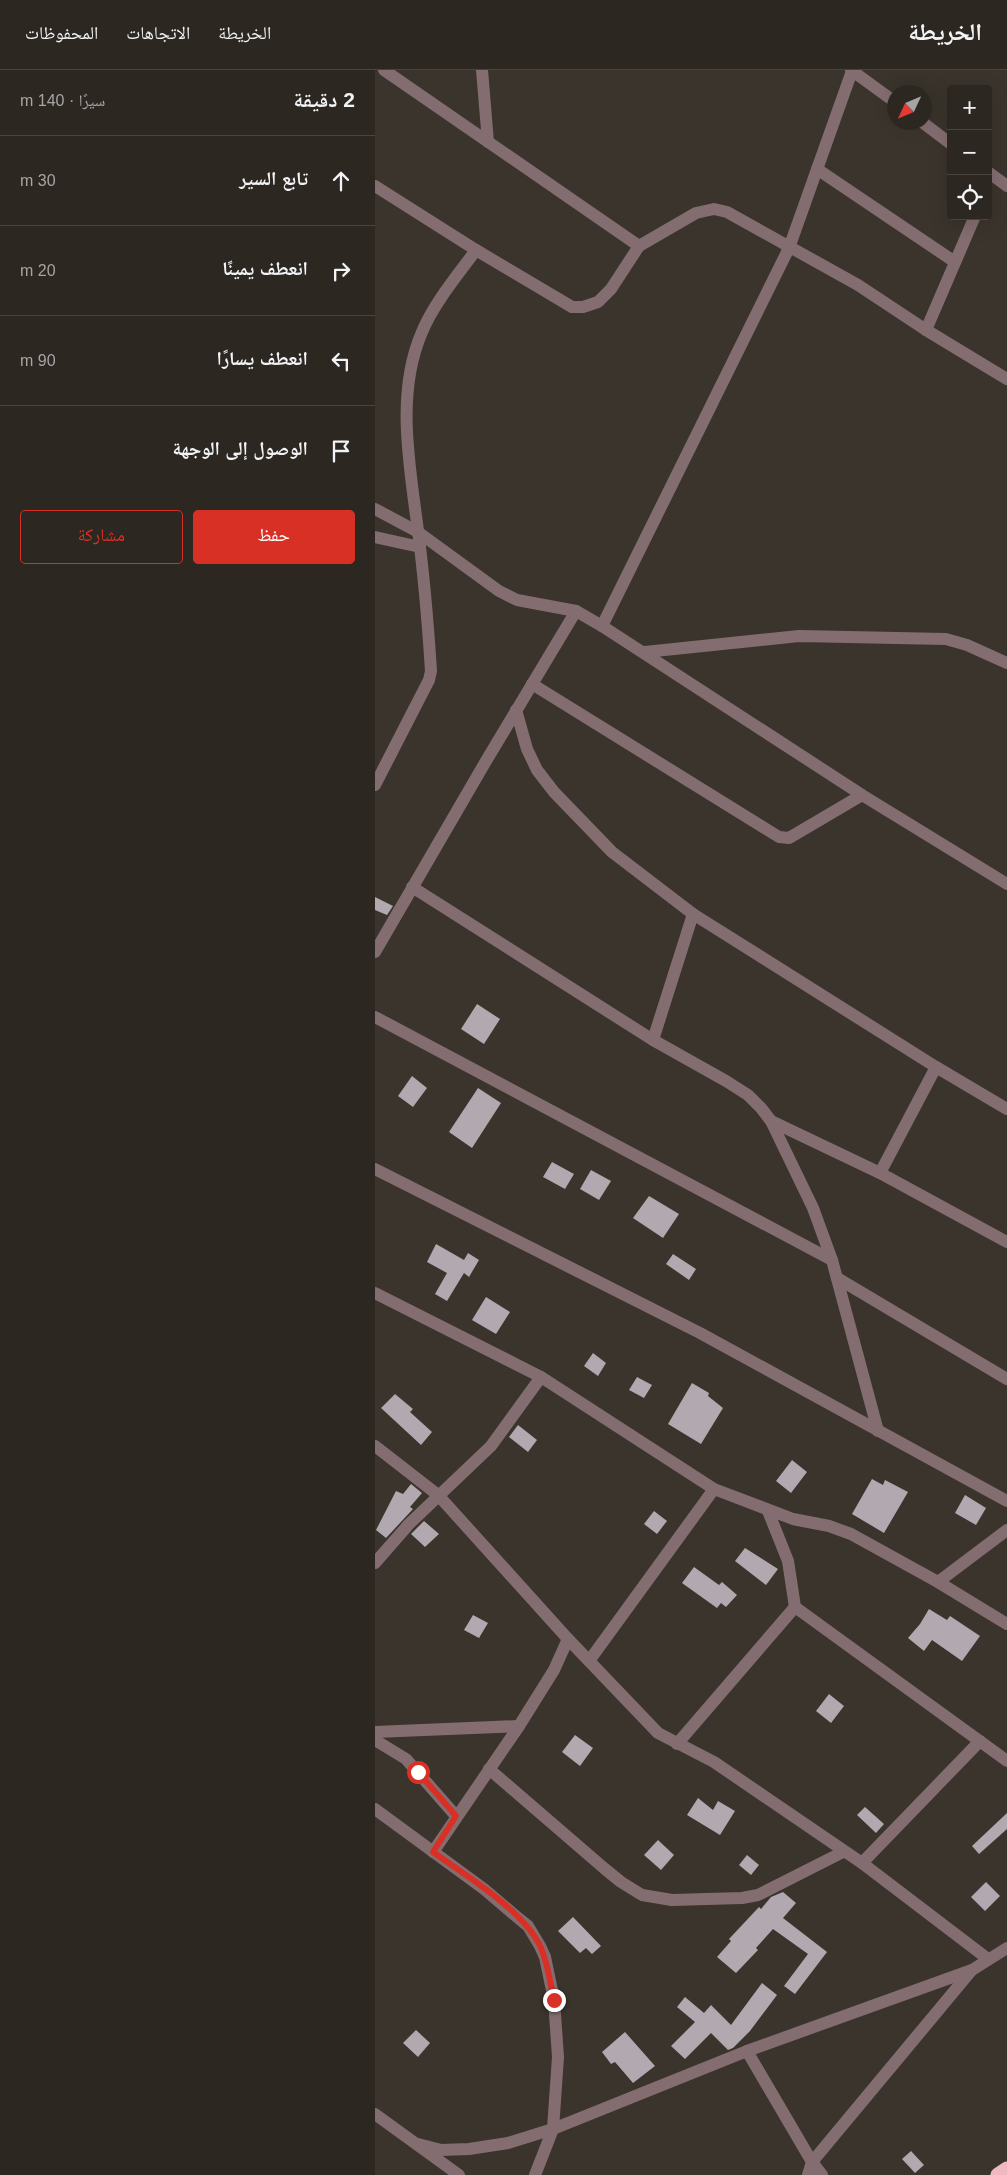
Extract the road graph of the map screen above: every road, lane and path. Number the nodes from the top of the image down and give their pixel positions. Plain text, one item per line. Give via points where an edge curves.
1 (384, 70) edge
2 (482, 70) edge
3 (852, 70) edge
4 (887, 96) edge
5 (932, 130) edge
6 (947, 141) edge
7 (489, 142) junction
8 (817, 169) junction
9 (992, 178) edge
10 (375, 186) edge
11 (1007, 186) edge
12 (973, 220) edge
13 (639, 246) junction
14 (789, 248) junction
15 (476, 250) junction
16 (955, 262) junction
17 (926, 330) junction
18 (1007, 380) edge
19 (375, 509) edge
20 (418, 532) junction
21 (375, 537) edge
22 (420, 547) junction
23 (576, 611) junction
24 (603, 626) junction
25 (645, 652) junction
26 (1007, 663) edge
27 (531, 684) junction
28 (516, 710) junction
29 (375, 785) edge
30 (862, 795) junction
31 (1007, 884) edge
32 (412, 887) junction
33 (693, 914) junction
34 (381, 931) edge
35 (375, 952) edge
36 (375, 1017) edge
37 (653, 1040) junction
38 (936, 1067) junction
39 (1007, 1109) edge
40 (771, 1121) junction
41 (375, 1169) edge
42 (880, 1173) junction
43 (1007, 1242) edge
44 (833, 1260) junction
45 (837, 1278) junction
46 (375, 1293) edge
47 (541, 1377) junction
48 (1007, 1379) edge
49 (878, 1431) junction
50 (375, 1446) edge
51 (714, 1489) junction
52 (438, 1495) junction
53 (1007, 1501) edge
54 (768, 1511) junction
55 (1007, 1530) edge
56 (375, 1563) edge
57 (938, 1582) junction
58 (795, 1607) junction
59 (1007, 1624) edge
60 (568, 1639) junction
61 (589, 1661) junction
62 (519, 1726) junction
63 (375, 1732) edge
64 (375, 1740) edge
65 (980, 1741) junction
66 (677, 1744) junction
67 (1007, 1761) edge
68 (489, 1769) junction
69 (375, 1809) edge
70 (456, 1816) junction
71 (433, 1852) junction
72 (843, 1852) junction
73 (862, 1863) junction
74 (1007, 1948) edge
75 (987, 1959) junction
76 (972, 1970) junction
77 (747, 2051) junction
78 (375, 2114) edge
79 (553, 2129) junction
80 (418, 2144) junction
81 (812, 2162) junction
82 (1007, 2169) edge
83 (459, 2175) edge
84 (535, 2175) edge
85 (808, 2175) edge
86 (823, 2175) edge
87 (998, 2175) edge

1 - 7 street
2 - 7 street
3 - 4 street
3 - 8 street
5 - 6 street
7 - 13 street
8 - 14 street
8 - 16 street
9 - 11 street
10 - 15 street
12 - 16 street
13 - 14 street via 696,213 714,209 727,212
13 - 15 street via 611,289 598,302 583,307 571,307
14 - 17 street via 858,284
14 - 24 street
15 - 20 street via 422,332 408,386 409,464
16 - 17 street
17 - 18 street
19 - 20 street
20 - 22 street
20 - 23 street via 499,592 517,600
21 - 22 street
22 - 29 street via 429,680
23 - 24 street
23 - 27 street
24 - 25 street
25 - 26 street via 799,636 946,639
25 - 30 street
27 - 28 street
27 - 30 street via 779,837 789,838
28 - 32 street
28 - 33 street via 527,749 537,770 554,792 612,852
30 - 31 street
32 - 34 street
32 - 37 street
33 - 37 street
33 - 38 street
34 - 35 street
36 - 44 street
37 - 40 street via 748,1095
38 - 39 street
38 - 42 street
40 - 42 street
40 - 44 street via 813,1208
41 - 49 street via 700,1332
42 - 43 street
44 - 45 street
45 - 48 street
45 - 49 street
46 - 47 street
47 - 51 street
47 - 52 street via 491,1446
49 - 53 street
50 - 52 street
51 - 54 street
51 - 61 street
52 - 56 street
52 - 60 street
54 - 57 street via 851,1534
54 - 58 street via 788,1561
55 - 57 street
57 - 59 street
58 - 65 street
58 - 66 street
60 - 61 street
60 - 62 street via 554,1670
61 - 66 street via 658,1733
62 - 63 street
62 - 68 street
64 - 70 street via 406,1760
65 - 67 street
65 - 73 street
66 - 72 street via 714,1762
68 - 70 street
68 - 72 street via 605,1870 642,1895 672,1900 758,1895
69 - 71 street
70 - 71 street
71 - 79 street via 527,1926 545,1957 557,2032
72 - 73 street
73 - 75 street
74 - 75 street
75 - 76 street
76 - 77 street
76 - 81 street
77 - 79 street
77 - 81 street
78 - 80 street
79 - 80 street via 508,2143 469,2149 441,2150
79 - 84 street
80 - 83 street
81 - 85 street
81 - 86 street
82 - 87 highway

